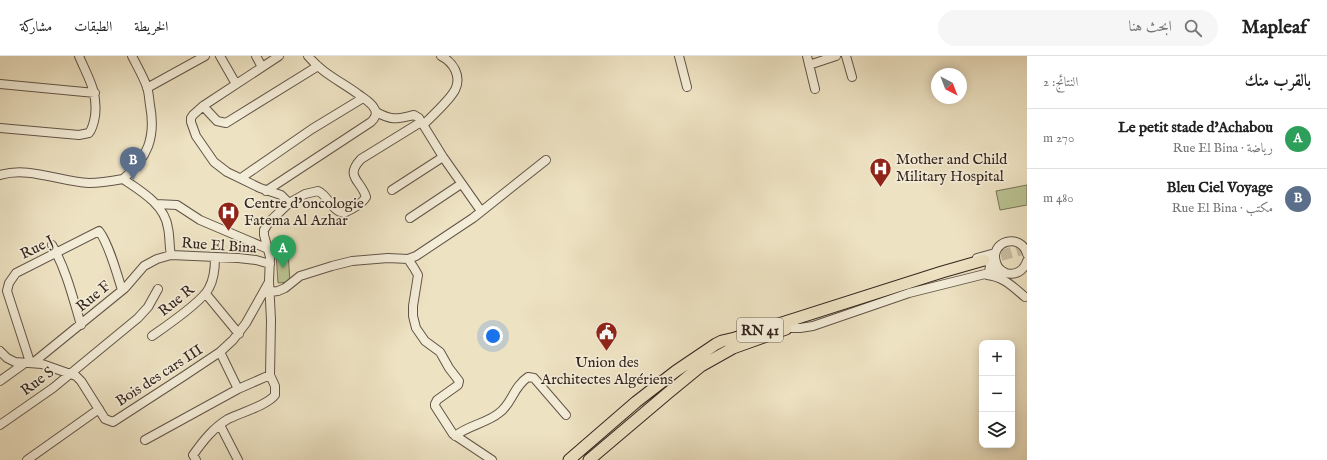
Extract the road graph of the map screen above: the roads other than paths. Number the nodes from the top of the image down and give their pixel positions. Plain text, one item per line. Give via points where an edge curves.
1 (79, 56) edge
2 (132, 56) edge
3 (205, 56) edge
4 (220, 56) edge
5 (256, 56) edge
6 (279, 56) edge
7 (308, 56) edge
8 (441, 56) edge
9 (679, 56) edge
10 (807, 56) edge
11 (836, 56) edge
12 (846, 56) edge
13 (810, 65) junction
14 (318, 66) junction
15 (262, 67) junction
16 (852, 77) dead end
17 (0, 84) edge
18 (236, 84) junction
19 (687, 87) dead end
20 (147, 88) junction
21 (815, 89) dead end
22 (95, 93) junction
23 (363, 98) junction
24 (203, 106) junction
25 (376, 112) junction
26 (422, 123) junction
27 (0, 128) edge
28 (442, 157) junction
29 (546, 160) dead end
30 (0, 175) edge
31 (241, 178) junction
32 (123, 179) junction
33 (461, 184) junction
34 (392, 190) dead end
35 (266, 191) junction
36 (289, 203) junction
37 (156, 204) junction
38 (481, 211) junction
39 (410, 218) dead end
40 (1024, 244) edge
41 (52, 245) dead end
42 (268, 249) junction
43 (57, 253) junction
44 (995, 253) junction
45 (1027, 254) edge
46 (171, 255) junction
47 (215, 258) junction
48 (408, 259) junction
49 (270, 264) junction
50 (1027, 265) edge
51 (986, 266) junction
52 (1004, 272) junction
53 (269, 281) junction
54 (158, 289) dead end
55 (122, 290) junction
56 (270, 292) junction
57 (206, 294) junction
58 (1026, 299) edge
59 (81, 324) junction
60 (788, 325) junction
61 (239, 334) junction
62 (152, 336) dead end
63 (0, 351) edge
64 (220, 352) junction
65 (29, 362) junction
66 (70, 373) junction
67 (270, 375) junction
68 (0, 381) edge
69 (238, 389) junction
70 (99, 409) junction
71 (566, 416) dead end
72 (617, 418) junction
73 (0, 425) edge
74 (220, 425) junction
75 (455, 436) junction
76 (146, 440) dead end
77 (193, 458) edge
78 (26, 460) edge
79 (238, 460) edge
80 (492, 460) edge
81 (569, 460) edge
82 (583, 460) edge
83 (589, 460) edge

1 - 22 street
2 - 20 street
3 - 20 street
4 - 18 street
5 - 15 street
6 - 15 street
7 - 14 street
8 - 26 street via 454,68 456,85 450,96
9 - 19 street
10 - 13 street
11 - 13 street
12 - 16 street
13 - 21 street
14 - 23 street
14 - 24 street via 226,122 217,121
15 - 18 street
17 - 22 street
18 - 24 street
20 - 32 street via 153,123 152,135 138,165
22 - 27 street via 94,121 88,134
23 - 25 street
23 - 31 street via 312,129
24 - 31 street via 191,118 196,136 214,162
25 - 26 street via 394,119 414,115
25 - 35 street via 371,122
26 - 28 street
26 - 36 street via 355,165 353,174 366,197 349,211 344,213 335,209 318,191 305,194
28 - 33 street
28 - 34 street
29 - 38 street
30 - 32 street via 12,172 29,173 90,183
31 - 35 street
32 - 37 street, Rue El Bina
33 - 38 street
33 - 39 street
35 - 36 street via 281,195
36 - 42 street via 266,226 264,235
37 - 42 street via 176,205 200,220
37 - 46 street, Rue El Bina via 166,218
38 - 48 street
40 - 44 street via 1012,241 1004,243
40 - 45 street
41 - 43 street
42 - 49 street
43 - 55 street, Rue J via 99,231
43 - 59 street
43 - 65 street, Rue J via 16,273 10,279 7,288
44 - 51 street
44 - 52 street via 997,265
46 - 47 street, Rue El Bina
46 - 55 street, Rue F via 144,266
47 - 49 street, Rue El Bina via 251,259
47 - 57 street, Rue R via 212,282
48 - 56 street via 377,258 352,261 300,276 285,288
48 - 75 street via 418,275 413,306 416,328 428,345 440,352 459,380 458,385 435,404
49 - 53 street
50 - 52 street via 1019,272
51 - 52 street
51 - 58 street via 993,276 1004,280
51 - 60 highway, RN 41 via 942,272
52 - 58 street
53 - 56 street
53 - 61 street
54 - 66 street, Rue S via 138,318
55 - 59 street, Rue F
56 - 67 street
57 - 61 street
57 - 62 street, Rue R
59 - 65 street, Rue F
60 - 72 highway, RN 41 via 716,344 676,371
60 - 83 highway, RN 41 via 733,348 701,366
61 - 64 street
63 - 65 street, Bois des cars III via 10,360
64 - 69 street
64 - 70 street, Bois des cars III via 112,422 107,421
65 - 66 street, Bois des cars III
65 - 68 street, Rue F
66 - 70 street, Bois des cars III via 79,378
66 - 73 street, Rue S
67 - 69 street
67 - 74 street via 276,389 273,398
69 - 76 street
70 - 78 street
71 - 75 street via 534,378 528,377 520,383 499,414
72 - 81 highway, RN 41
72 - 82 highway via 623,421 622,426
74 - 77 street via 209,434
74 - 79 street
75 - 80 street

